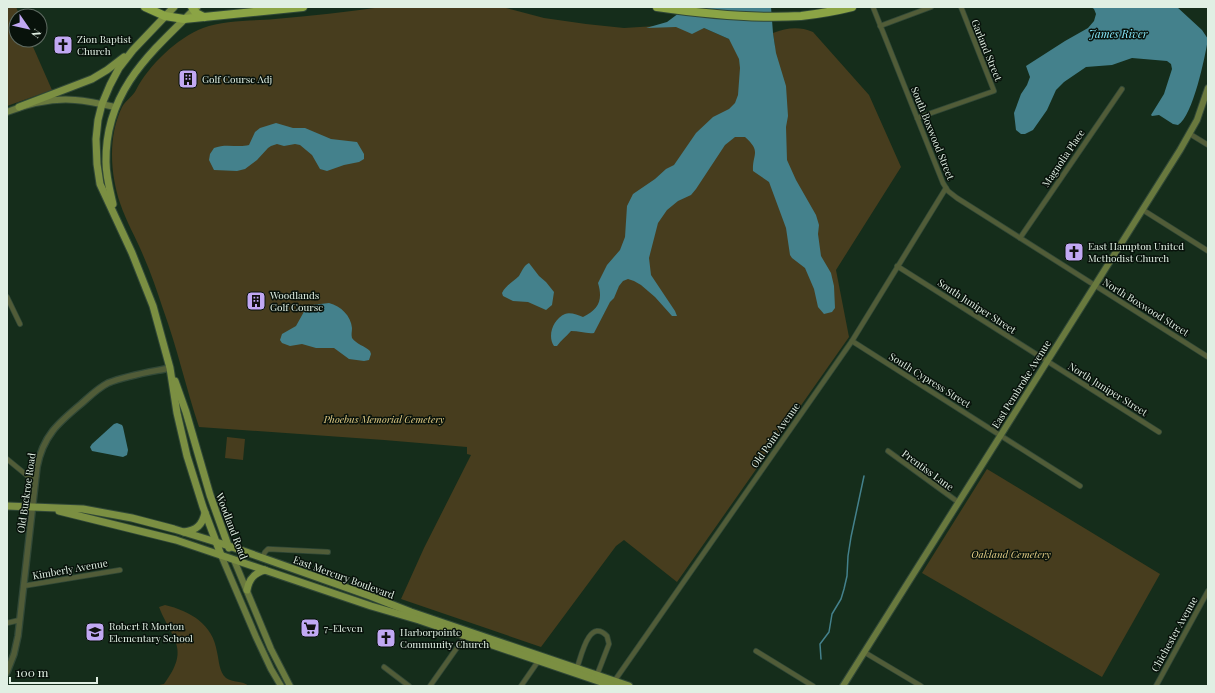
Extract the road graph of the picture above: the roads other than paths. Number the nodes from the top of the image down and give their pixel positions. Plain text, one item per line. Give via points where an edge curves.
1 (145, 7) edge
2 (174, 7) edge
3 (303, 7) edge
4 (657, 7) edge
5 (852, 7) edge
6 (873, 7) edge
7 (932, 7) edge
8 (961, 7) edge
9 (194, 8) edge
10 (165, 16) junction
11 (204, 17) junction
12 (184, 19) junction
13 (880, 26) junction
14 (130, 54) junction
15 (1122, 88) dead end
16 (1207, 92) edge
17 (102, 104) junction
18 (19, 107) junction
19 (115, 107) junction
20 (7, 112) edge
21 (917, 118) junction
22 (1190, 134) junction
23 (1208, 145) edge
24 (946, 188) junction
25 (1143, 210) junction
26 (115, 216) junction
27 (1020, 238) junction
28 (1208, 251) edge
29 (896, 266) junction
30 (1095, 286) junction
31 (7, 297) edge
32 (20, 324) dead end
33 (852, 341) junction
34 (1208, 357) edge
35 (1047, 362) junction
36 (170, 368) junction
37 (1159, 432) dead end
38 (1000, 435) junction
39 (888, 451) dead end
40 (7, 459) edge
41 (35, 482) junction
42 (1080, 486) dead end
43 (958, 502) junction
44 (7, 506) edge
45 (32, 507) junction
46 (47, 508) junction
47 (205, 512) junction
48 (183, 532) junction
49 (216, 542) junction
50 (228, 546) junction
51 (328, 552) dead end
52 (221, 556) junction
53 (262, 558) junction
54 (234, 560) junction
55 (120, 570) dead end
56 (265, 570) junction
57 (23, 586) junction
58 (247, 590) junction
59 (1208, 591) edge
60 (20, 620) junction
61 (7, 623) edge
62 (467, 634) junction
63 (271, 649) junction
64 (262, 651) junction
65 (756, 651) dead end
66 (864, 652) junction
67 (540, 659) junction
68 (384, 667) dead end
69 (577, 668) junction
70 (7, 672) edge
71 (597, 675) junction
72 (612, 685) edge
73 (280, 686) edge
74 (290, 686) edge
75 (409, 686) edge
76 (430, 686) edge
77 (521, 686) edge
78 (629, 686) edge
79 (813, 686) edge
80 (843, 686) edge
81 (921, 686) edge
82 (1156, 686) edge

1 - 10 highway
2 - 10 main road
3 - 11 highway
4 - 5 highway via 754,17 802,16
6 - 13 street, South Boxwood Street
7 - 13 street
8 - 21 street, Garland Street via 994,91
9 - 11 highway via 198,15
9 - 12 main road, Woodland Road
10 - 12 highway
10 - 14 main road
11 - 12 highway
12 - 19 main road, Woodland Road via 135,71
13 - 21 street, South Boxwood Street
14 - 17 main road, Woodland Road via 112,81
14 - 18 main road via 92,79
15 - 27 street, Magnolia Place
16 - 22 main road, East Pembroke Avenue
17 - 18 main road via 60,100
17 - 19 main road
17 - 26 main road, Woodland Road via 96,139 98,174
18 - 20 main road
19 - 26 main road, Woodland Road via 108,132 106,162
21 - 24 street, South Boxwood Street
22 - 23 street
22 - 25 main road, East Pembroke Avenue
24 - 27 street, South Boxwood Street via 957,198
24 - 29 street, Old Point Avenue
25 - 28 street
25 - 30 main road, East Pembroke Avenue
26 - 36 main road, Woodland Road via 153,306
27 - 30 street, South Boxwood Street
29 - 33 street, Old Point Avenue
29 - 35 street, South Juniper Street
30 - 34 street, North Boxwood Street
30 - 35 main road, East Pembroke Avenue
31 - 32 street
33 - 38 street, South Cypress Street
33 - 72 street, Old Point Avenue
35 - 37 street, North Juniper Street
35 - 38 main road, East Pembroke Avenue
36 - 41 street, Old Buckroe Road via 124,377 94,392 50,433 39,456
36 - 47 main road, Woodland Road via 187,456
36 - 50 main road, Woodland Road
38 - 42 street, South Cypress Street
38 - 43 main road, East Pembroke Avenue
39 - 43 street, Prentiss Lane
40 - 41 street
41 - 45 street, Old Buckroe Road
43 - 66 main road, East Pembroke Avenue
44 - 45 main road, East Mercury Boulevard
45 - 46 main road, East Mercury Boulevard
45 - 57 street, Old Buckroe Road
46 - 48 main road, East Mercury Boulevard via 102,512
46 - 52 main road, East Mercury Boulevard via 158,535
47 - 48 main road via 199,527
47 - 49 main road, Woodland Road
48 - 49 main road, East Mercury Boulevard
49 - 50 main road, East Mercury Boulevard
49 - 52 main road, Woodland Road
50 - 53 main road, East Mercury Boulevard
50 - 54 main road, Woodland Road
51 - 53 street via 266,550
52 - 54 main road, East Mercury Boulevard
52 - 64 main road, Woodland Road
53 - 62 main road, East Mercury Boulevard
54 - 56 main road, East Mercury Boulevard
54 - 58 main road, Woodland Road
55 - 57 street, Kimberly Avenue
56 - 58 main road via 251,578
56 - 62 main road, East Mercury Boulevard via 371,606
57 - 60 street, Old Buckroe Road
58 - 63 main road, Woodland Road
59 - 82 street, Chichester Avenue
60 - 61 street
60 - 70 street, Old Buckroe Road via 14,654
62 - 67 main road, East Mercury Boulevard
62 - 76 street
63 - 64 main road
63 - 74 main road, Woodland Road
64 - 73 main road, Woodland Road
65 - 79 street
66 - 80 main road, East Pembroke Avenue
66 - 81 street
67 - 69 main road, East Mercury Boulevard
67 - 72 main road, East Mercury Boulevard
67 - 77 street
68 - 75 street
69 - 71 main road, East Mercury Boulevard
69 - 71 street via 590,634 600,631 607,636 609,644
71 - 72 main road, East Mercury Boulevard
72 - 78 main road, East Mercury Boulevard

